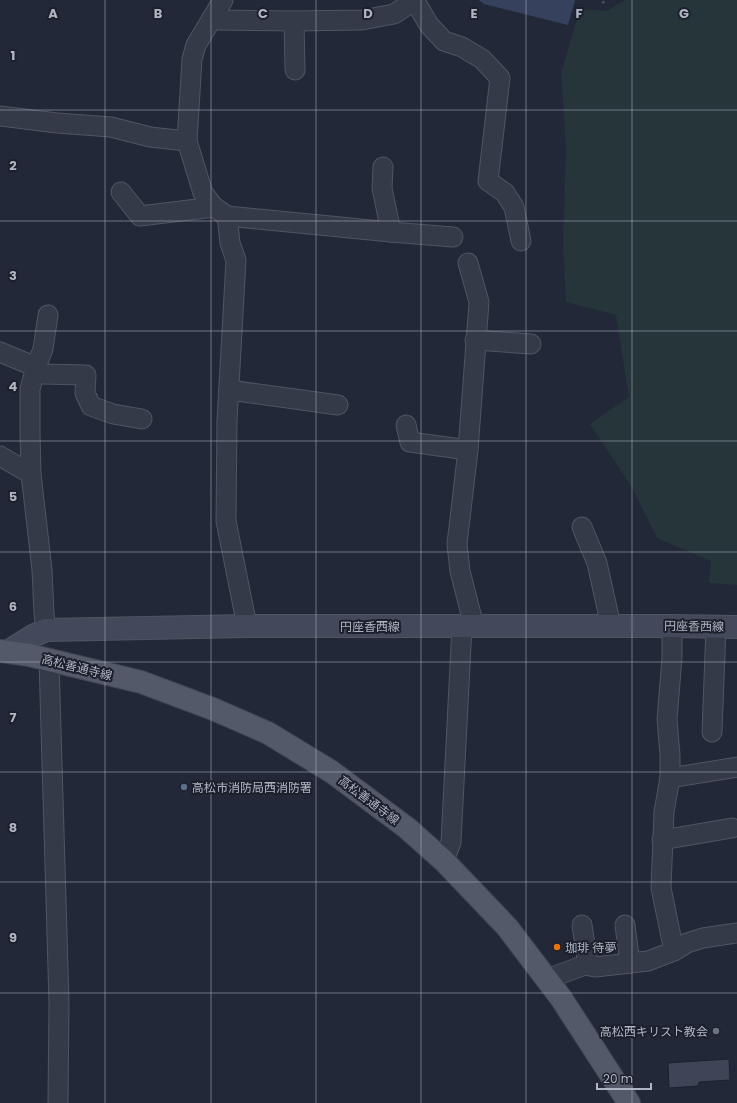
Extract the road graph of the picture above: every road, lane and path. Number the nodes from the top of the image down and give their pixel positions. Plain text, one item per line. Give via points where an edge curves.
1 (223, 0) edge
2 (607, 0) edge
3 (415, 1) edge
4 (602, 3) dead end
5 (211, 20) junction
6 (294, 22) junction
7 (295, 70) dead end
8 (0, 116) edge
9 (187, 141) junction
10 (383, 167) dead end
11 (121, 192) dead end
12 (221, 212) junction
13 (391, 232) junction
14 (453, 237) dead end
15 (521, 241) dead end
16 (468, 263) dead end
17 (48, 315) dead end
18 (475, 340) junction
19 (531, 344) dead end
20 (0, 352) edge
21 (36, 367) junction
22 (229, 390) junction
23 (338, 405) dead end
24 (142, 419) dead end
25 (406, 425) dead end
26 (468, 450) junction
27 (0, 456) edge
28 (31, 474) junction
29 (582, 527) dead end
30 (247, 626) junction
31 (468, 626) junction
32 (611, 626) junction
33 (672, 626) junction
34 (716, 627) junction
35 (737, 627) edge
36 (46, 630) junction
37 (4, 651) edge
38 (49, 660) junction
39 (712, 732) dead end
40 (737, 767) edge
41 (670, 778) junction
42 (732, 828) dead end
43 (662, 840) junction
44 (444, 861) junction
45 (582, 925) dead end
46 (624, 925) dead end
47 (737, 933) edge
48 (674, 951) junction
49 (630, 963) junction
50 (585, 965) junction
51 (547, 979) junction
52 (58, 1103) edge
53 (629, 1103) edge

1 - 5 street
2 - 4 path
3 - 6 street via 394,14 362,20
3 - 15 street via 428,25 444,40 482,59 500,78 488,181 505,193 514,207
5 - 6 street
5 - 9 street via 196,45 192,59
6 - 7 street
8 - 9 street via 112,127 150,137
9 - 12 street via 203,193
10 - 13 street via 382,188
11 - 12 street via 140,216
12 - 13 street
12 - 22 street via 236,260
13 - 14 street
16 - 18 street via 479,302
17 - 21 street via 43,349
18 - 19 street
18 - 26 street
20 - 21 street
21 - 24 street via 43,374 86,375 85,393 91,406 113,414
21 - 28 street via 30,389
22 - 23 street
22 - 30 street via 226,521
25 - 26 street via 410,442
26 - 31 street via 457,544
27 - 28 street
28 - 36 street
29 - 32 street via 597,564
30 - 31 main road, 円座香西線
30 - 36 main road, 円座香西線
31 - 32 main road, 円座香西線
31 - 44 street via 451,842
32 - 33 main road, 円座香西線
33 - 34 main road, 円座香西線
33 - 41 street via 667,719
34 - 35 main road, 円座香西線
34 - 39 street
36 - 37 main road, 円座香西線
37 - 38 main road, 高松善通寺線
38 - 44 main road, 高松善通寺線 via 141,682 268,733 332,772 406,828
38 - 52 street via 58,1004
40 - 41 street
41 - 43 street
42 - 43 street
43 - 48 street via 661,888
44 - 51 main road, 高松善通寺線 via 507,927
45 - 50 street via 587,958
46 - 49 street
47 - 48 street via 703,938
48 - 49 street via 648,961
49 - 50 street via 595,967
50 - 51 street
51 - 53 main road, 高松善通寺線

